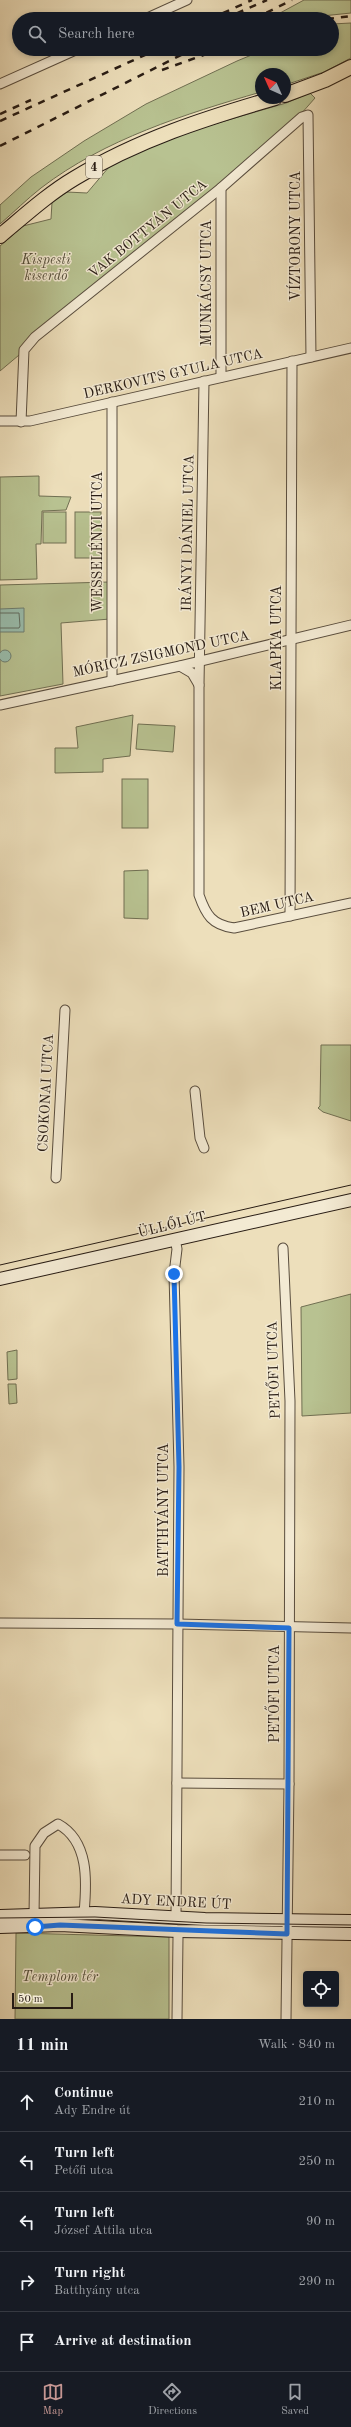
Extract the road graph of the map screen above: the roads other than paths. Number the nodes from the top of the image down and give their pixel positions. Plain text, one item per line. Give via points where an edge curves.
1 (187, 0) edge
2 (160, 12) edge
3 (62, 56) edge
4 (351, 67) edge
5 (0, 84) edge
6 (291, 93) edge
7 (255, 104) edge
8 (308, 115) joint
9 (221, 188) junction
10 (0, 236) edge
11 (351, 348) edge
12 (311, 357) junction
13 (292, 361) junction
14 (221, 377) junction
15 (204, 381) junction
16 (112, 402) junction
17 (0, 421) edge
18 (21, 422) junction
19 (351, 625) edge
20 (292, 640) junction
21 (200, 661) junction
22 (180, 666) junction
23 (112, 681) junction
24 (199, 685) junction
25 (0, 704) edge
26 (351, 903) edge
27 (290, 916) junction
28 (211, 920) joint
29 (65, 1010) dead end
30 (195, 1090) dead end
31 (204, 1148) dead end
32 (56, 1178) dead end
33 (351, 1200) edge
34 (175, 1239) junction
35 (283, 1248) dead end
36 (0, 1279) edge
37 (0, 1623) edge
38 (177, 1624) junction
39 (289, 1628) junction
40 (351, 1628) edge
41 (178, 1783) junction
42 (289, 1784) junction
43 (0, 1855) edge
44 (25, 1856) dead end
45 (84, 1913) junction
46 (0, 1916) edge
47 (34, 1916) junction
48 (176, 1918) junction
49 (287, 1920) junction
50 (351, 1921) edge
51 (0, 1927) edge
52 (287, 1934) junction
53 (351, 1934) edge
54 (178, 1937) dead end
55 (177, 2019) edge
56 (286, 2019) edge

1 - 2 street
3 - 5 street
4 - 6 main road
7 - 10 main road, 4 via 193,122 115,156 56,190
8 - 9 street, VAK BOTTYÁN UTCA
8 - 12 street, VÍZTORONY UTCA
9 - 14 street, MUNKÁCSY UTCA
9 - 18 street, VAK BOTTYÁN UTCA via 34,337 24,350
11 - 12 street, DERKOVITS GYULA UTCA
12 - 13 street, DERKOVITS GYULA UTCA
13 - 14 street, DERKOVITS GYULA UTCA
13 - 20 street, KLAPKA UTCA
14 - 15 street, DERKOVITS GYULA UTCA
15 - 16 street, DERKOVITS GYULA UTCA
15 - 21 street, IRÁNYI DÁNIEL UTCA
16 - 18 street, DERKOVITS GYULA UTCA
16 - 23 street, WESSELÉNYI UTCA
17 - 18 street, DERKOVITS GYULA UTCA
19 - 20 street, MÓRICZ ZSIGMOND UTCA
20 - 21 street, MÓRICZ ZSIGMOND UTCA
20 - 27 street, KLAPKA UTCA
21 - 22 street, MÓRICZ ZSIGMOND UTCA
21 - 24 street, IRÁNYI DÁNIEL UTCA
22 - 23 street, MÓRICZ ZSIGMOND UTCA
22 - 24 street via 192,673
23 - 25 street, MÓRICZ ZSIGMOND UTCA
24 - 28 street, IRÁNYI DÁNIEL UTCA via 198,887 205,913
26 - 27 street, BEM UTCA
27 - 28 street, BEM UTCA via 234,928 221,926
29 - 32 street, CSOKONAI UTCA
30 - 31 street via 200,1138
33 - 34 street, ÜLLŐI ÚT
34 - 36 street, ÜLLŐI ÚT via 110,1256
34 - 38 street, BATTHYÁNY UTCA via 179,1467
35 - 39 street, PETŐFI UTCA via 290,1401
37 - 38 street
38 - 39 street
38 - 41 street, BATTHYÁNY UTCA
39 - 40 street
39 - 42 street, PETŐFI UTCA
41 - 42 street
41 - 48 street, BATTHYÁNY UTCA
42 - 49 street, PETŐFI UTCA
43 - 44 street
45 - 47 street, ADY ENDRE ÚT
45 - 47 street via 84,1869 81,1849 71,1833 58,1824 44,1833 35,1846
45 - 48 street, ADY ENDRE ÚT
46 - 47 street, ADY ENDRE ÚT
48 - 49 street, ADY ENDRE ÚT
49 - 50 street, ADY ENDRE ÚT
49 - 52 street, PETŐFI UTCA
51 - 52 street, ADY ENDRE ÚT via 60,1925
52 - 53 street, ADY ENDRE ÚT
52 - 56 street, PETŐFI UTCA
54 - 55 street

